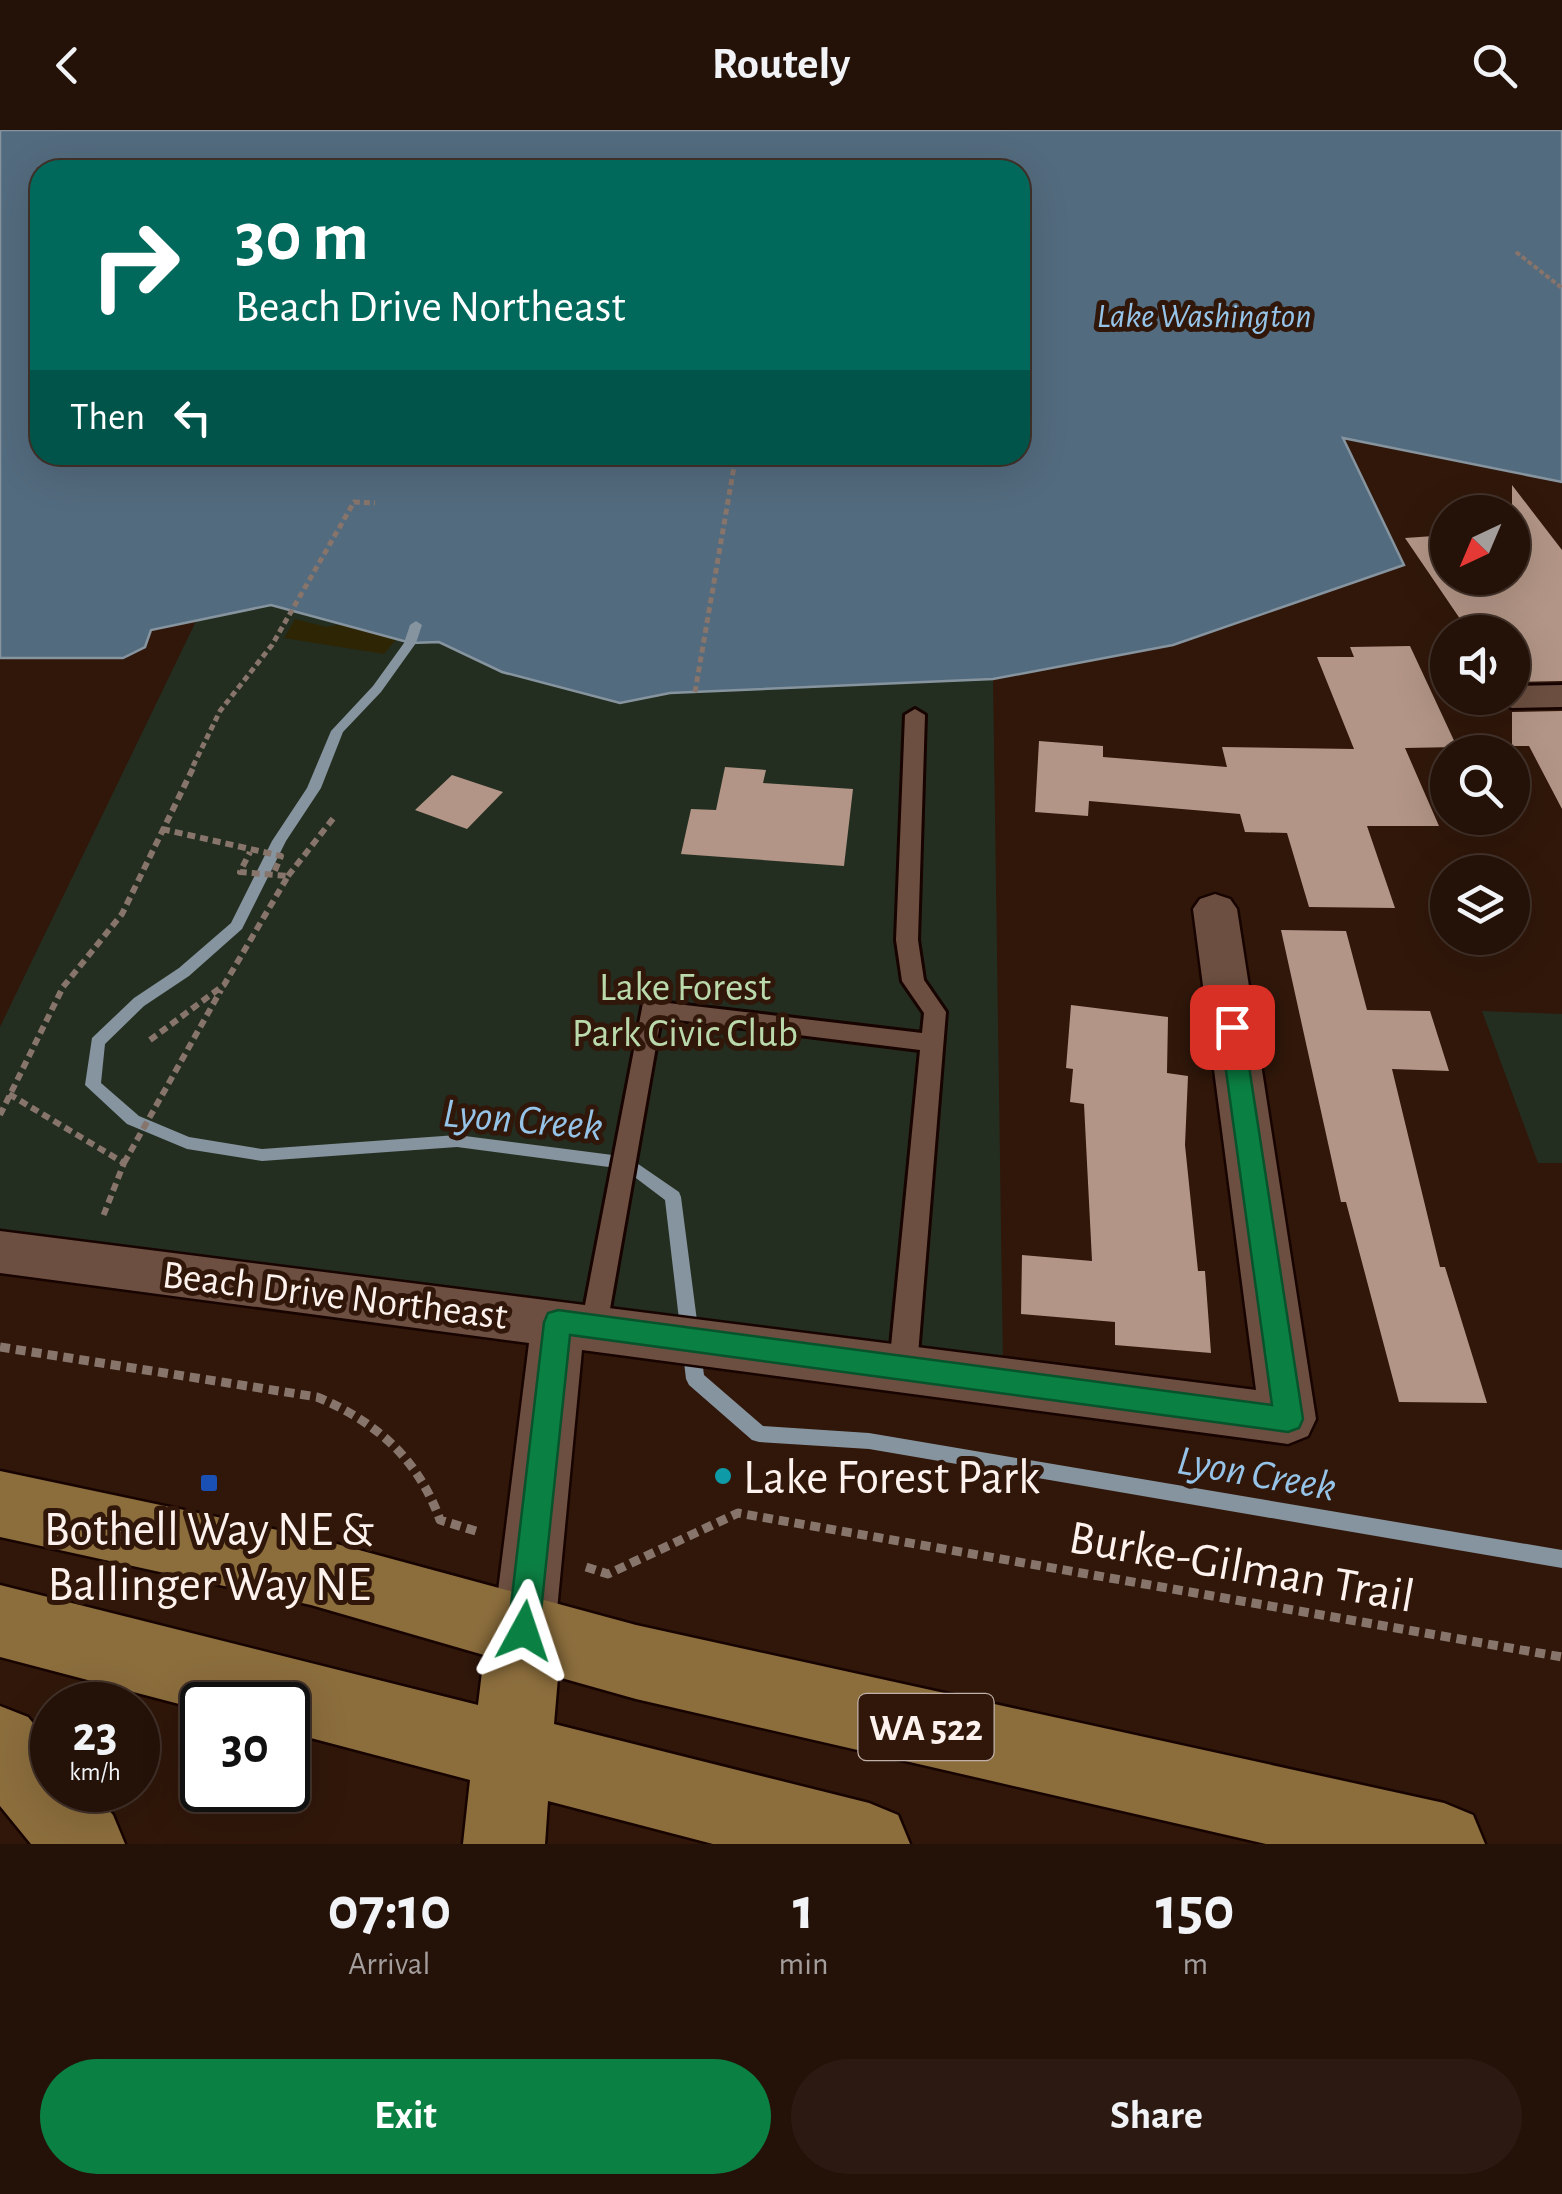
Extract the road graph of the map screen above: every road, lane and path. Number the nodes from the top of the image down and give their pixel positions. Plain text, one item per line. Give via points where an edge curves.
1 (1516, 252) dead end
2 (1562, 288) edge
3 (734, 465) edge
4 (375, 503) dead end
5 (695, 692) dead end
6 (1562, 696) edge
7 (1530, 697) edge
8 (916, 716) dead end
9 (335, 816) dead end
10 (162, 829) junction
11 (250, 852) junction
12 (273, 874) junction
13 (288, 876) junction
14 (1214, 909) dead end
15 (224, 985) junction
16 (150, 1040) dead end
17 (934, 1043) junction
18 (9, 1094) junction
19 (0, 1115) edge
20 (126, 1159) junction
21 (0, 1252) edge
22 (86, 1262) junction
23 (596, 1326) junction
24 (0, 1347) edge
25 (903, 1367) junction
26 (0, 1504) edge
27 (439, 1516) dead end
28 (608, 1574) dead end
29 (0, 1621) edge
30 (524, 1631) junction
31 (1562, 1657) edge
32 (0, 1746) edge
33 (514, 1751) junction
34 (84, 1844) edge
35 (504, 1844) edge
36 (869, 1844) edge
37 (1444, 1844) edge

1 - 2 path
3 - 5 path
4 - 10 path via 354,502 272,645 220,712
6 - 7 street
8 - 17 lane via 908,940 913,981 935,1012
9 - 13 path
10 - 11 path
10 - 18 path via 122,914 63,987
11 - 12 path via 282,856
11 - 12 path via 240,872
12 - 13 path
13 - 15 path
14 - 25 street, Beach Drive Northeast via 1288,1419
15 - 16 path
15 - 20 path
17 - 23 lane via 652,1009
17 - 25 lane
18 - 19 path
18 - 20 path
20 - 22 path
21 - 22 street, Beach Drive Northeast
22 - 23 street, Beach Drive Northeast
23 - 25 street, Beach Drive Northeast
23 - 30 street
24 - 27 path via 346,1407 406,1455
26 - 30 main road, WA 522 via 311,1571
28 - 31 path, Burke-Gilman Trail via 738,1513
29 - 33 main road
30 - 33 main road
30 - 37 main road, WA 522
32 - 34 main road
33 - 35 main road
33 - 36 main road

